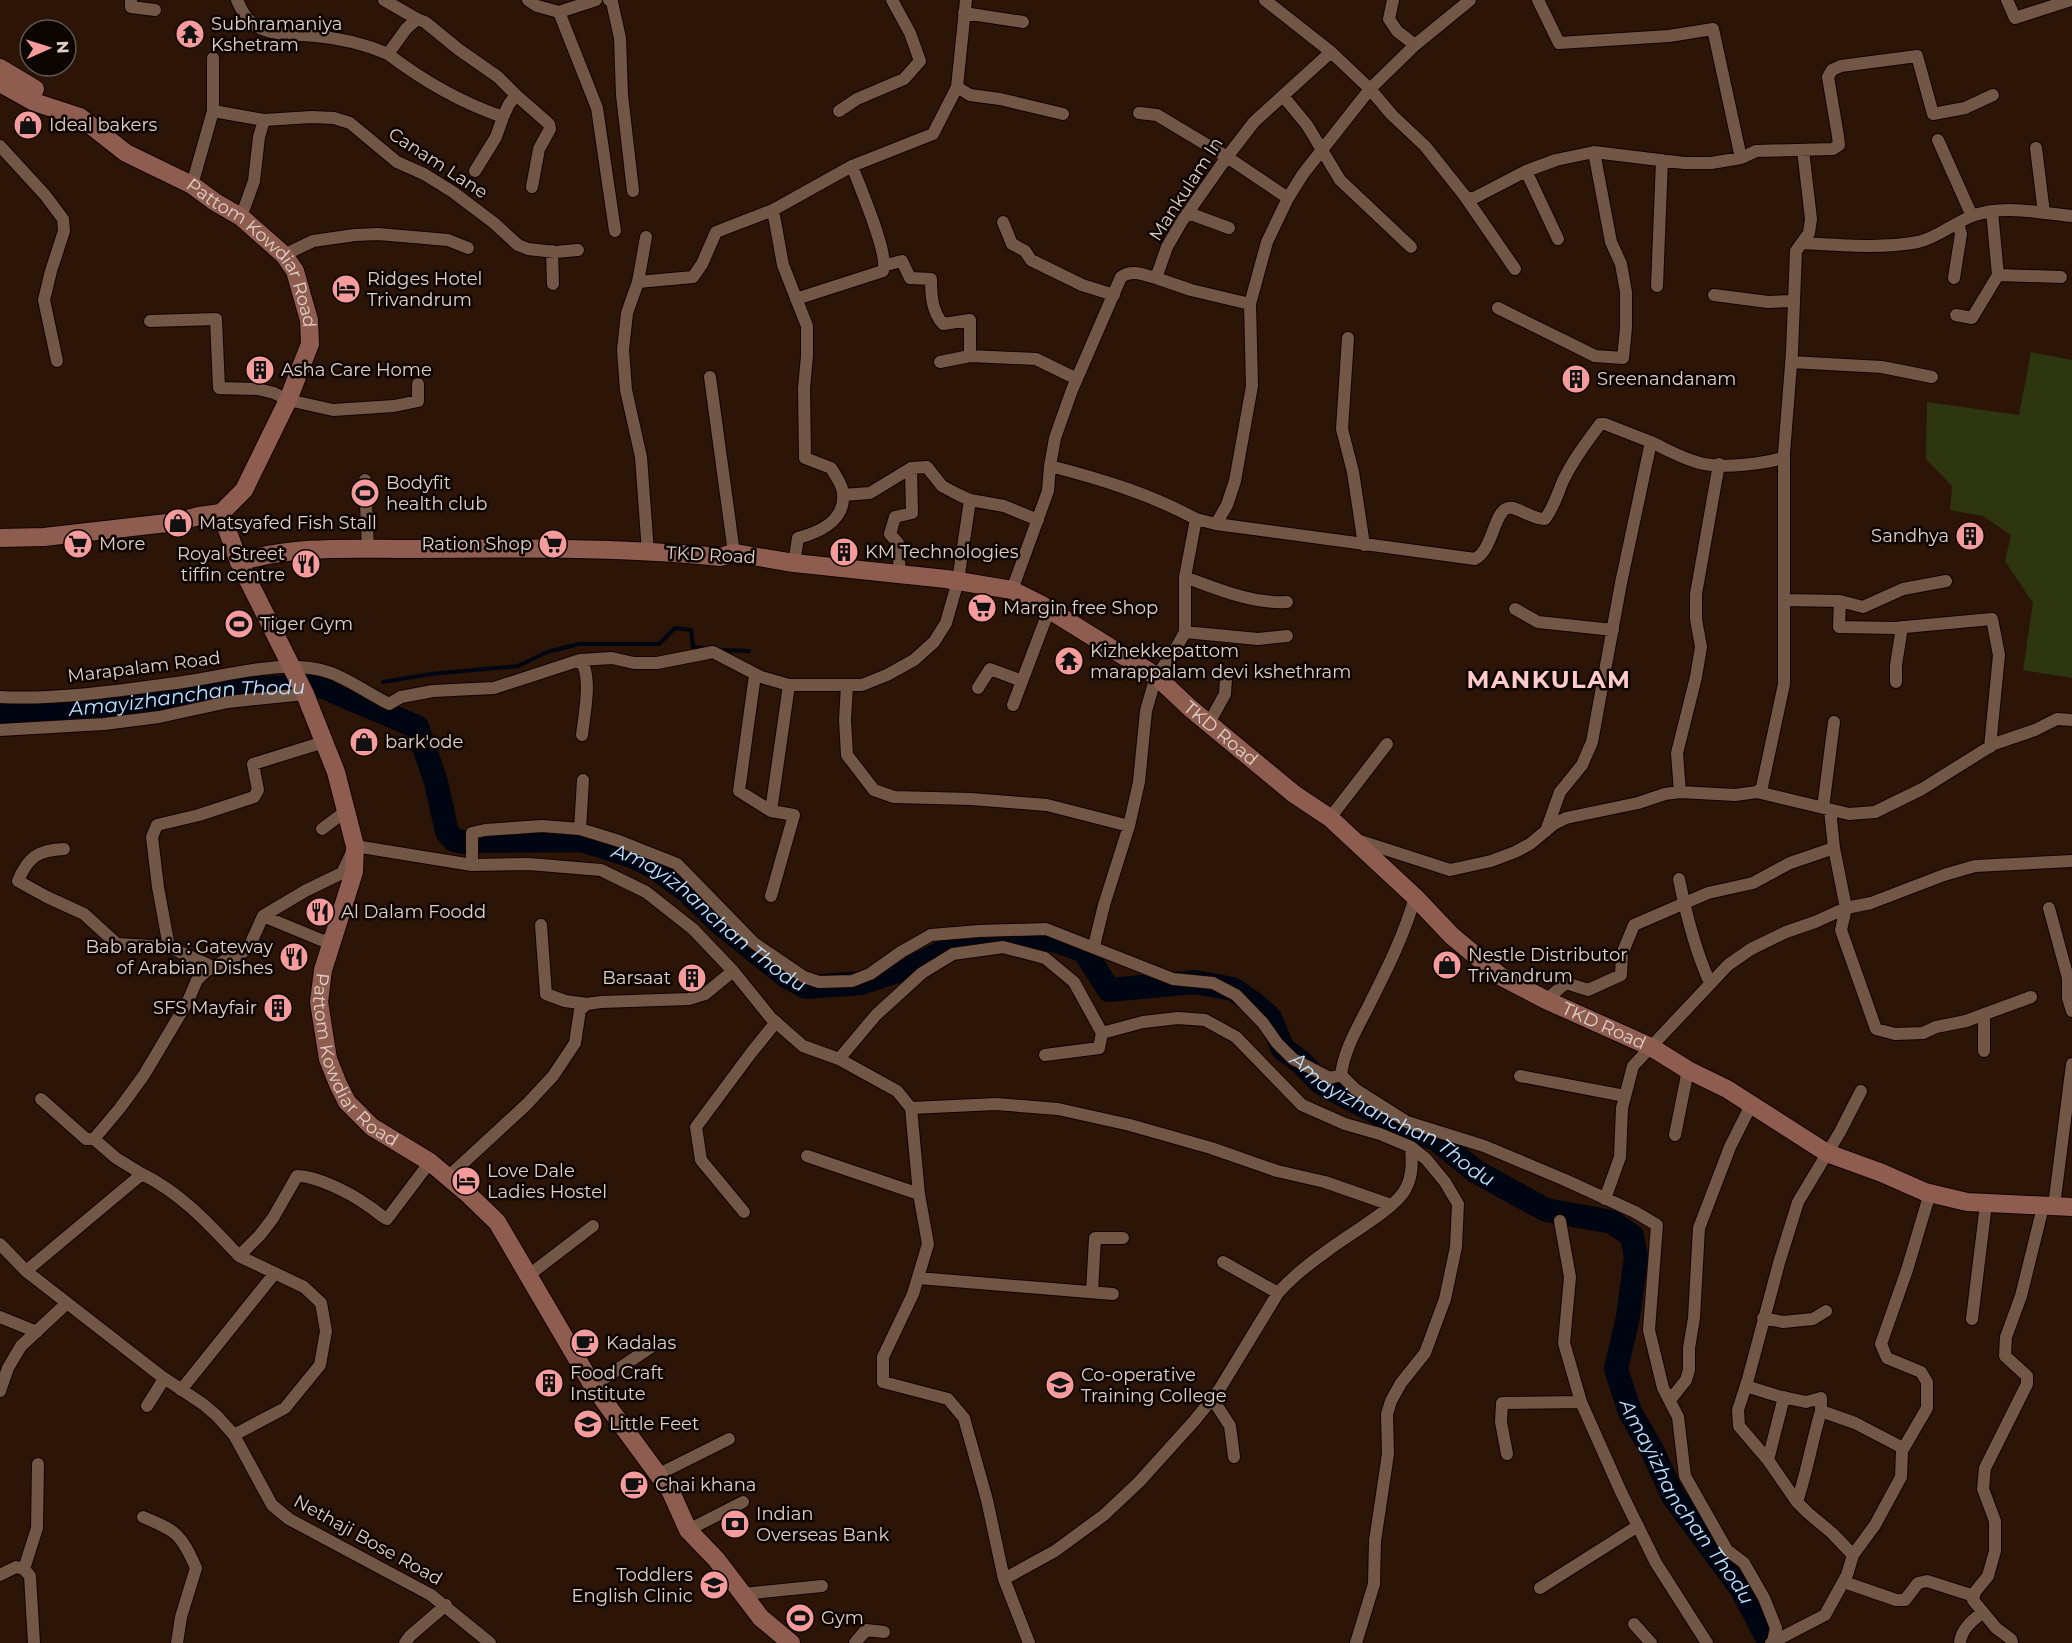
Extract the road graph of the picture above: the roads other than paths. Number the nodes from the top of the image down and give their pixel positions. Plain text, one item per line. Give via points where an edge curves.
1 (131, 0) edge
2 (237, 0) edge
3 (384, 0) edge
4 (528, 0) edge
5 (596, 0) edge
6 (609, 0) edge
7 (892, 0) edge
8 (966, 0) edge
9 (1265, 0) edge
10 (1393, 0) edge
11 (1470, 0) edge
12 (1538, 0) edge
13 (2007, 0) edge
14 (2071, 0) edge
15 (155, 10) dead end
16 (559, 12) junction
17 (964, 13) junction
18 (417, 19) junction
19 (1023, 22) dead end
20 (1414, 45) junction
21 (1331, 52) junction
22 (388, 54) junction
23 (213, 58) dead end
24 (0, 68) edge
25 (0, 83) edge
26 (957, 87) junction
27 (1370, 89) junction
28 (516, 95) junction
29 (1993, 95) dead end
30 (1283, 96) junction
31 (213, 111) junction
32 (839, 111) dead end
33 (1139, 113) dead end
34 (1063, 114) dead end
35 (80, 117) junction
36 (503, 117) junction
37 (264, 120) junction
38 (1938, 140) dead end
39 (2036, 148) dead end
40 (1322, 150) junction
41 (1803, 150) junction
42 (1594, 152) junction
43 (2, 153) edge
44 (1227, 157) junction
45 (1741, 158) junction
46 (1662, 160) junction
47 (852, 166) junction
48 (475, 171) dead end
49 (1526, 171) junction
50 (192, 185) junction
51 (532, 187) dead end
52 (633, 191) dead end
53 (1464, 195) junction
54 (1288, 198) junction
55 (773, 210) junction
56 (1992, 211) junction
57 (1188, 213) junction
58 (2044, 213) junction
59 (1972, 216) junction
60 (2072, 216) edge
61 (241, 217) junction
62 (1003, 222) dead end
63 (1958, 223) junction
64 (1229, 228) dead end
65 (615, 231) dead end
66 (646, 237) dead end
67 (1558, 239) dead end
68 (1803, 243) junction
69 (1411, 247) dead end
70 (468, 248) dead end
71 (578, 250) dead end
72 (552, 251) junction
73 (284, 255) junction
74 (886, 265) junction
75 (1515, 269) dead end
76 (1998, 275) junction
77 (2061, 277) dead end
78 (1156, 278) junction
79 (1954, 278) dead end
80 (638, 282) junction
81 (553, 284) dead end
82 (1658, 286) dead end
83 (1114, 295) junction
84 (1714, 295) dead end
85 (796, 299) junction
86 (1794, 301) junction
87 (1250, 304) junction
88 (1498, 308) dead end
89 (1956, 315) dead end
90 (150, 321) dead end
91 (1348, 338) dead end
92 (970, 356) junction
93 (57, 361) dead end
94 (940, 362) dead end
95 (1791, 362) junction
96 (710, 377) dead end
97 (1932, 377) dead end
98 (1077, 379) junction
99 (418, 384) dead end
100 (288, 400) junction
101 (1651, 442) junction
102 (1784, 458) junction
103 (1719, 464) junction
104 (1050, 466) junction
105 (911, 468) junction
106 (365, 480) dead end
107 (843, 495) junction
108 (970, 500) junction
109 (221, 513) junction
110 (1196, 519) junction
111 (1038, 520) junction
112 (1216, 524) junction
113 (0, 538) edge
114 (1364, 545) junction
115 (368, 549) junction
116 (648, 552) junction
117 (734, 553) junction
118 (239, 562) junction
119 (794, 563) junction
120 (900, 574) junction
121 (1185, 578) junction
122 (958, 581) junction
123 (1946, 581) dead end
124 (1012, 590) junction
125 (1785, 600) junction
126 (1839, 601) junction
127 (1287, 602) dead end
128 (1515, 609) dead end
129 (1049, 610) junction
130 (1902, 627) junction
131 (1612, 630) junction
132 (1185, 632) junction
133 (1287, 636) dead end
134 (580, 660) junction
135 (292, 665) junction
136 (755, 675) junction
137 (1156, 676) junction
138 (1226, 679) dead end
139 (1022, 681) junction
140 (1896, 682) dead end
141 (789, 685) junction
142 (847, 685) junction
143 (978, 688) dead end
144 (305, 694) junction
145 (0, 697) edge
146 (1013, 705) dead end
147 (2072, 720) edge
148 (1834, 722) dead end
149 (1209, 723) junction
150 (0, 730) edge
151 (582, 735) dead end
152 (324, 742) junction
153 (1387, 744) dead end
154 (1990, 747) junction
155 (583, 780) dead end
156 (1680, 792) junction
157 (1757, 792) junction
158 (1827, 809) junction
159 (346, 811) junction
160 (771, 811) junction
161 (1330, 818) junction
162 (1129, 826) junction
163 (322, 829) dead end
164 (580, 829) junction
165 (1546, 831) junction
166 (1353, 838) junction
167 (355, 846) junction
168 (1833, 848) junction
169 (64, 849) dead end
170 (2072, 861) edge
171 (471, 865) junction
172 (1679, 879) dead end
173 (771, 896) dead end
174 (1414, 897) junction
175 (1684, 904) junction
176 (1846, 908) junction
177 (2049, 908) dead end
178 (263, 916) junction
179 (541, 925) dead end
180 (331, 941) junction
181 (1094, 946) junction
182 (169, 947) junction
183 (213, 967) junction
184 (733, 971) junction
185 (1710, 983) junction
186 (2031, 997) dead end
187 (1546, 1000) junction
188 (587, 1004) junction
189 (2072, 1011) edge
190 (1984, 1014) junction
191 (776, 1022) junction
192 (1102, 1033) junction
193 (1651, 1047) junction
194 (1984, 1051) dead end
195 (1045, 1055) dead end
196 (839, 1059) junction
197 (2072, 1064) edge
198 (1688, 1070) junction
199 (1341, 1075) junction
200 (1520, 1076) dead end
201 (1861, 1091) dead end
202 (1625, 1096) junction
203 (41, 1099) dead end
204 (1751, 1105) junction
205 (911, 1108) junction
206 (1676, 1135) dead end
207 (94, 1139) junction
208 (1411, 1147) junction
209 (1823, 1150) junction
210 (807, 1156) dead end
211 (430, 1162) junction
212 (142, 1174) junction
213 (448, 1177) junction
214 (1930, 1193) junction
215 (919, 1194) junction
216 (1605, 1199) junction
217 (1986, 1204) junction
218 (1391, 1205) junction
219 (2056, 1207) edge
220 (744, 1212) dead end
221 (1783, 1218) dead end
222 (1560, 1221) dead end
223 (593, 1227) dead end
224 (1123, 1238) dead end
225 (0, 1244) edge
226 (239, 1256) junction
227 (1223, 1262) dead end
228 (26, 1271) junction
229 (275, 1273) junction
230 (530, 1275) junction
231 (918, 1278) junction
232 (1092, 1292) junction
233 (1278, 1293) junction
234 (1113, 1294) dead end
235 (67, 1303) junction
236 (1826, 1311) dead end
237 (0, 1317) edge
238 (1763, 1318) junction
239 (1972, 1319) dead end
240 (37, 1332) junction
241 (654, 1345) dead end
242 (164, 1379) junction
243 (593, 1386) junction
244 (1746, 1386) junction
245 (181, 1390) junction
246 (0, 1391) edge
247 (1784, 1397) junction
248 (1212, 1398) junction
249 (1670, 1400) junction
250 (1581, 1402) junction
251 (147, 1406) dead end
252 (1821, 1411) junction
253 (234, 1435) junction
254 (729, 1439) dead end
255 (1903, 1448) junction
256 (1507, 1454) dead end
257 (1234, 1456) dead end
258 (1768, 1460) junction
259 (38, 1464) dead end
260 (657, 1475) junction
261 (743, 1502) dead end
262 (1797, 1502) junction
263 (143, 1516) dead end
264 (1638, 1526) junction
265 (688, 1530) junction
266 (1854, 1555) junction
267 (24, 1569) junction
268 (0, 1575) edge
269 (1004, 1579) junction
270 (1844, 1582) junction
271 (822, 1586) dead end
272 (1540, 1588) dead end
273 (743, 1594) junction
274 (1974, 1596) junction
275 (446, 1605) junction
276 (1983, 1611) junction
277 (1634, 1624) dead end
278 (884, 1632) dead end
279 (1773, 1642) edge
280 (34, 1643) edge
281 (177, 1643) edge
282 (405, 1643) edge
283 (490, 1643) edge
284 (791, 1643) edge
285 (855, 1643) edge
286 (1029, 1643) edge
287 (1356, 1643) edge
288 (1652, 1643) edge
289 (1707, 1643) edge
290 (1960, 1643) edge
291 (2012, 1643) edge

1 - 15 street via 131,7
2 - 22 street via 244,16 258,27 276,33 337,39
3 - 18 street
4 - 16 street
5 - 16 street
6 - 52 street via 620,38
7 - 32 street via 920,61 904,79
8 - 17 street
9 - 21 street
10 - 20 street via 1389,19 1396,31
11 - 20 street
12 - 45 street via 1559,43 1713,29
13 - 14 street via 2015,18
16 - 65 street via 597,108
17 - 19 street
17 - 26 street
18 - 22 street
18 - 28 street via 498,77
20 - 27 street
21 - 27 street
21 - 30 street, Mankulam ln
22 - 36 street via 418,76
23 - 31 street
24 - 35 street
25 - 35 street, Pattom Kowdiar Road via 34,102
26 - 34 street via 970,95
26 - 47 street via 933,134
27 - 40 street
27 - 53 street via 1425,146
28 - 36 street
28 - 51 street via 550,129 539,148
29 - 41 street via 1965,108 1933,114 1917,56 1841,66 1828,77 1839,145 1833,149
30 - 40 street
30 - 44 street, Mankulam ln via 1254,122
31 - 37 street, Canam Lane
31 - 50 street
33 - 44 street via 1157,116
35 - 50 street, Pattom Kowdiar Road via 126,153
36 - 48 street
37 - 61 street via 254,181
37 - 72 street, Canam Lane via 312,117 350,123 397,162 453,192 518,245
38 - 59 street
39 - 58 street
40 - 54 street
40 - 69 street via 1340,180
41 - 45 street via 1756,151
41 - 68 street via 1811,219
42 - 46 street
42 - 49 street
42 - 88 street via 1611,242 1621,264 1626,292 1623,358 1595,356
43 - 93 street via 45,195 63,219 64,231 44,300
44 - 54 street
44 - 57 street, Mankulam ln
45 - 46 street via 1711,163
46 - 82 street
47 - 55 street
47 - 74 street
49 - 53 street via 1473,198
49 - 67 street
50 - 61 street, Pattom Kowdiar Road
53 - 75 street
54 - 87 street via 1267,242
55 - 80 street via 716,232 693,277
55 - 85 street via 783,265
56 - 58 street
56 - 59 street
56 - 76 street
57 - 64 street
57 - 78 street, Mankulam ln via 1167,247
58 - 60 street
59 - 63 street
61 - 73 street, Pattom Kowdiar Road
62 - 83 street via 1012,244 1031,260 1082,285
63 - 68 street via 1920,242
63 - 79 street via 1961,234
66 - 80 street
68 - 86 street via 1796,251
70 - 73 street via 448,240 378,234 313,241
71 - 72 street, Canam Lane
72 - 81 street
73 - 100 street, Pattom Kowdiar Road via 295,271 311,332
74 - 85 street via 883,271
74 - 92 street via 902,261 910,278 931,279 932,298 943,324 970,320
76 - 77 street
76 - 89 street via 1972,318
78 - 83 street via 1126,273
78 - 87 street
80 - 116 street via 627,313 623,350 626,390 641,457
83 - 98 street
84 - 86 street
85 - 107 street via 807,326 805,458 831,468
86 - 95 street
87 - 112 street via 1252,386 1235,481
90 - 100 street via 216,319 219,388 258,390
91 - 114 street via 1342,429
92 - 94 street
92 - 98 street via 1036,359
95 - 97 street via 1882,367
95 - 102 street
96 - 117 street
98 - 104 street via 1055,438
99 - 100 street via 418,401 394,406 333,410
100 - 109 street, Pattom Kowdiar Road via 244,490
101 - 103 street via 1705,464
101 - 114 street via 1600,424 1577,455 1545,519 1512,508 1505,510 1485,550 1475,559
101 - 131 street
102 - 103 street
102 - 125 street
103 - 156 street via 1696,594 1701,647 1677,753
104 - 110 street via 1099,478
104 - 111 street via 1048,491
105 - 107 street via 870,493
105 - 108 street via 927,467 942,486
105 - 120 street via 912,513 895,517 890,534 898,543
106 - 115 street
107 - 119 street via 841,510 833,522 798,538
108 - 111 street via 1004,506
108 - 122 street, Marapalam Road
109 - 113 street via 44,537
109 - 118 street, Pattom Kowdiar Road
110 - 112 street
110 - 121 street
111 - 124 street
112 - 114 street
115 - 116 street, TKD Road
115 - 118 street, TKD Road via 321,548 264,554
116 - 117 street, TKD Road via 720,556
117 - 119 street, TKD Road
118 - 135 street, Pattom Kowdiar Road
119 - 120 street, TKD Road
120 - 122 street, TKD Road
121 - 127 street via 1230,593
121 - 132 street
122 - 124 street, TKD Road
122 - 142 street, Marapalam Road via 946,623 934,642 914,660 887,675 862,685
123 - 126 street via 1903,589 1863,608
124 - 129 street, TKD Road
125 - 126 street
125 - 157 street via 1784,684 1765,777
126 - 130 street via 1839,627
128 - 131 street via 1538,622
129 - 137 street, TKD Road
129 - 139 street
130 - 140 street
130 - 154 street via 1992,619 1999,655
131 - 165 street via 1592,742 1582,765 1560,792
132 - 133 street via 1258,639
132 - 137 street
134 - 135 street, Marapalam Road via 494,688 433,691 401,697 389,704 329,672
134 - 136 street, Marapalam Road via 612,658 657,663 713,652
134 - 151 street via 587,684
135 - 144 street, Pattom Kowdiar Road
135 - 145 street, Marapalam Road via 119,690
136 - 141 street, Marapalam Road
136 - 160 street via 739,791
137 - 149 street, TKD Road
137 - 162 street via 1146,711 1139,782
138 - 149 street via 1225,694
139 - 143 street via 990,669
139 - 146 street
141 - 142 street, Marapalam Road
141 - 160 street
142 - 162 street via 847,755 874,790 894,797 1047,805
144 - 150 street via 228,702 104,724
144 - 152 street, Pattom Kowdiar Road
147 - 154 street via 2057,719
148 - 158 street
149 - 161 street, TKD Road via 1294,794
152 - 159 street, Pattom Kowdiar Road
152 - 182 street via 253,765 258,790 255,797 157,825 152,837
153 - 161 street
154 - 158 street via 1875,813 1850,814
155 - 164 street
156 - 157 street
156 - 165 street via 1566,818
157 - 158 street
158 - 168 street
159 - 163 street
159 - 167 street, Pattom Kowdiar Road
160 - 173 street via 794,815
161 - 166 street, TKD Road
162 - 181 street
164 - 171 street via 542,826 472,833
164 - 181 street via 676,864 754,943 804,977 819,982 852,981 870,974 931,935 1046,929
165 - 166 street via 1515,852 1450,870
166 - 174 street, TKD Road
167 - 171 street
167 - 178 street via 342,873
167 - 180 street, Pattom Kowdiar Road via 354,872
168 - 175 street via 1790,863 1753,883 1708,893
168 - 176 street
169 - 182 street via 36,855 24,865 18,881 84,914 117,944
170 - 176 street via 1975,866
171 - 184 street via 529,864 601,870 646,892 693,929
172 - 175 street
174 - 187 street, TKD Road via 1452,936 1500,976
174 - 199 street via 1394,955 1349,1045
175 - 185 street
175 - 187 street via 1634,925 1622,954 1621,975 1588,990 1566,983
176 - 185 street via 1751,949
176 - 190 street via 1842,930 1876,1029 1895,1034 1923,1033
177 - 189 street via 2068,978
178 - 180 street
178 - 183 street via 250,945 240,955
179 - 188 street via 546,994
180 - 211 street, Pattom Kowdiar Road via 320,1002 328,1059 338,1084 347,1102 372,1127
181 - 199 street via 1173,979 1213,982 1236,995 1293,1059 1330,1078
182 - 183 street
183 - 207 street via 197,980 144,1075
184 - 188 street via 705,994 689,999
184 - 191 street
185 - 193 street
186 - 190 street
187 - 193 street, TKD Road
188 - 213 street via 580,1010 575,1043 553,1076
190 - 194 street
191 - 196 street via 803,1046
191 - 220 street via 696,1127 701,1160
192 - 195 street via 1099,1048
192 - 196 street via 1074,982 1044,958 1003,947 953,954 922,973 876,1015
192 - 208 street via 1143,1022 1205,1020 1236,1037 1302,1105
193 - 198 street, TKD Road
193 - 202 street via 1632,1066
196 - 205 street via 897,1091
197 - 219 street
198 - 204 street, TKD Road
198 - 206 street
199 - 216 street via 1355,1089 1407,1122 1484,1146
200 - 202 street
201 - 209 street via 1840,1132
202 - 216 street via 1620,1156
203 - 207 street via 86,1139
204 - 209 street, TKD Road
204 - 249 street via 1730,1147 1700,1228 1689,1370
205 - 215 street
205 - 218 street via 996,1104 1059,1109 1211,1148
207 - 212 street
208 - 218 street via 1413,1166 1406,1189
208 - 287 street via 1426,1159 1458,1203 1456,1247 1445,1299 1425,1353 1401,1383 1387,1414 1388,1454 1375,1541 1374,1584
209 - 214 street, TKD Road
209 - 221 street
209 - 238 street via 1798,1202
210 - 215 street
211 - 213 street, Pattom Kowdiar Road
211 - 226 street via 387,1219 325,1183 297,1176 273,1218
212 - 226 street via 192,1207
212 - 228 street
213 - 230 street, Pattom Kowdiar Road via 497,1222
214 - 217 street, TKD Road
214 - 255 street via 1881,1344 1887,1358 1921,1372 1927,1382 1926,1408
215 - 231 street via 928,1244
216 - 249 street via 1657,1225 1649,1329
217 - 219 street, TKD Road
217 - 239 street
218 - 233 street via 1327,1251
219 - 274 street via 2006,1337 2005,1356 2027,1376 2027,1384 1985,1468 1983,1489 1995,1521 1995,1551 1988,1576
222 - 250 street via 1570,1277 1564,1343
223 - 230 street
224 - 232 street via 1095,1238
225 - 228 street, Nethaji Bose Road
226 - 229 street
227 - 233 street
228 - 235 street, Nethaji Bose Road
229 - 245 street
229 - 253 street via 304,1287 321,1303 326,1331 320,1365 285,1408
230 - 243 street, Pattom Kowdiar Road
231 - 232 street
231 - 269 street via 883,1357 884,1382 948,1399 964,1418
232 - 234 street
233 - 248 street
235 - 240 street
235 - 242 street, Nethaji Bose Road
236 - 238 street via 1813,1319 1783,1322
237 - 240 street
238 - 244 street
240 - 246 street via 21,1346
241 - 243 street
242 - 245 street, Nethaji Bose Road
242 - 251 street
243 - 260 street, Pattom Kowdiar Road
244 - 247 street
244 - 258 street via 1738,1410 1739,1426
245 - 253 street, Nethaji Bose Road via 217,1416
247 - 252 street via 1806,1402 1821,1398
247 - 258 street
248 - 257 street via 1230,1426
248 - 269 street via 1139,1482 1104,1515 1055,1551
249 - 279 street via 1678,1417 1685,1476 1727,1550 1744,1563 1764,1598 1776,1628
250 - 256 street via 1502,1402
250 - 264 street
252 - 255 street via 1855,1423
252 - 262 street
253 - 275 street, Nethaji Bose Road via 264,1493 289,1519
254 - 260 street
255 - 266 street via 1901,1477
258 - 262 street
259 - 267 street via 37,1528
260 - 265 street, Pattom Kowdiar Road via 671,1492
261 - 265 street
262 - 266 street
263 - 281 street via 172,1528 187,1547 196,1568
264 - 272 street
264 - 289 street via 1656,1563
265 - 273 street, Pattom Kowdiar Road
266 - 270 street
267 - 268 street via 16,1567
267 - 280 street via 30,1579
269 - 286 street
270 - 274 street via 1896,1600 1905,1600 1918,1583 1927,1581
270 - 279 street via 1825,1615
271 - 273 street
273 - 284 street, Pattom Kowdiar Road via 761,1618
274 - 276 street
275 - 282 street
275 - 283 street, Nethaji Bose Road
276 - 290 street via 1968,1625
276 - 291 street
277 - 288 street
278 - 285 street via 866,1630

